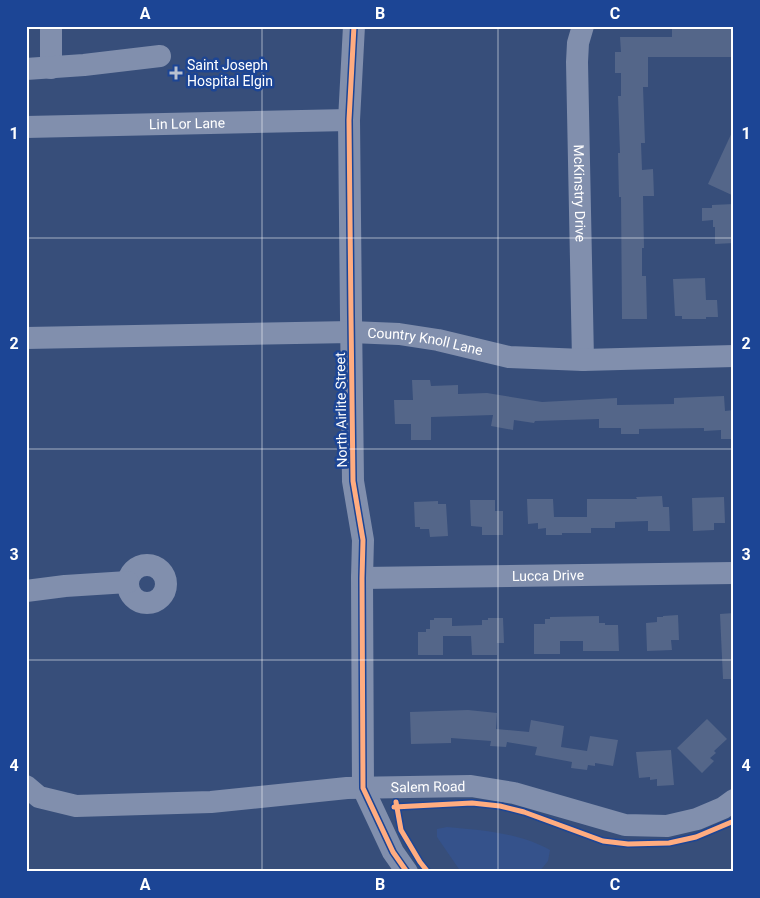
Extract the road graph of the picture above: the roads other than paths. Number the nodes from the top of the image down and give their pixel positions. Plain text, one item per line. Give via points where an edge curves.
1 (51, 26) edge
2 (354, 26) edge
3 (583, 26) edge
4 (160, 56) dead end
5 (52, 68) junction
6 (26, 69) edge
7 (349, 120) junction
8 (26, 127) edge
9 (351, 332) junction
10 (26, 338) edge
11 (734, 356) edge
12 (583, 360) junction
13 (734, 573) edge
14 (362, 578) junction
15 (128, 582) dead end
16 (26, 592) edge
17 (363, 788) junction
18 (30, 799) edge
19 (734, 800) edge
20 (407, 872) edge

1 - 5 street
2 - 7 street, North Airlite Street
3 - 12 street, McKinstry Drive via 576,62
4 - 5 street
5 - 6 street
7 - 8 street, Lin Lor Lane
7 - 9 street, North Airlite Street
9 - 10 street, Country Knoll Lane
9 - 12 street, Country Knoll Lane via 438,340 509,357
9 - 14 street, North Airlite Street via 353,481 363,540
11 - 12 street, Country Knoll Lane
13 - 14 street, Lucca Drive
14 - 17 street, North Airlite Street
15 - 16 street
17 - 18 street, Salem Road via 211,802 76,806
17 - 19 street, Salem Road via 471,786 514,793 625,825 667,826 696,820
17 - 20 street, North Airlite Street via 393,852

